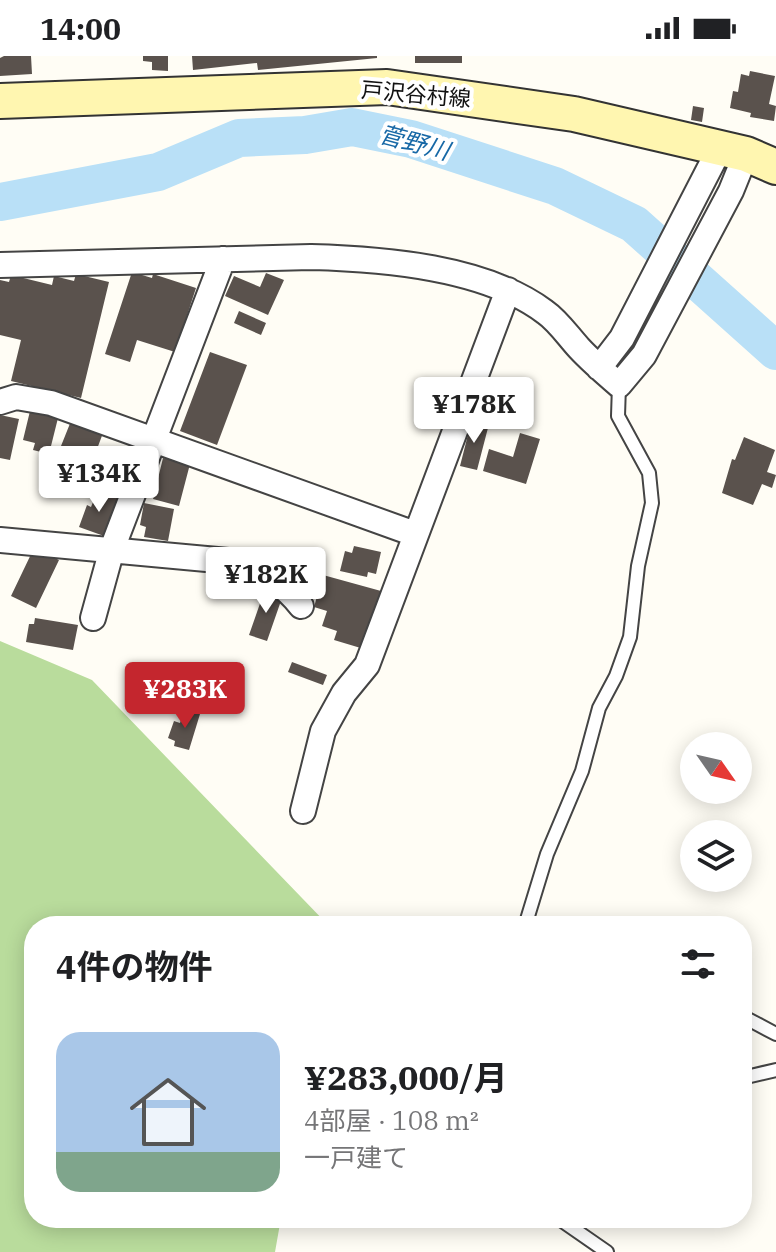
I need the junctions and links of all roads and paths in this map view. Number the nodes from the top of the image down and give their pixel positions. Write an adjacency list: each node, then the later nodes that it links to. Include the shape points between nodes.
1 (0, 101): 2 (main road, 戸沢谷村線, via 387,87 574,114)
2 (737, 161): 6 (street); 7 (street, via 731,191 644,355)
3 (223, 259): 4 (street); 5 (street, via 361,258 457,274); 9 (street)
4 (0, 265)
5 (508, 290): 6 (street, via 547,313); 10 (street)
6 (599, 368): 7 (street)
7 (619, 385): 16 (lane, via 618,416 649,473 652,503 630,637 599,708 582,771)
8 (0, 402): 9 (street, via 16,397 51,403)
9 (154, 440): 10 (street); 12 (street)
10 (415, 534): 15 (street, via 367,665 323,731)
11 (0, 540): 12 (street)
12 (112, 549): 13 (street, via 239,562 274,579); 14 (street)
13 (301, 606)
14 (93, 618)
15 (303, 811)
16 (528, 916)
17 (752, 1021): 18 (lane)
18 (776, 1034)
19 (776, 1070): 20 (lane)
20 (752, 1076)
21 (572, 1228): 22 (lane)
22 (607, 1252)

